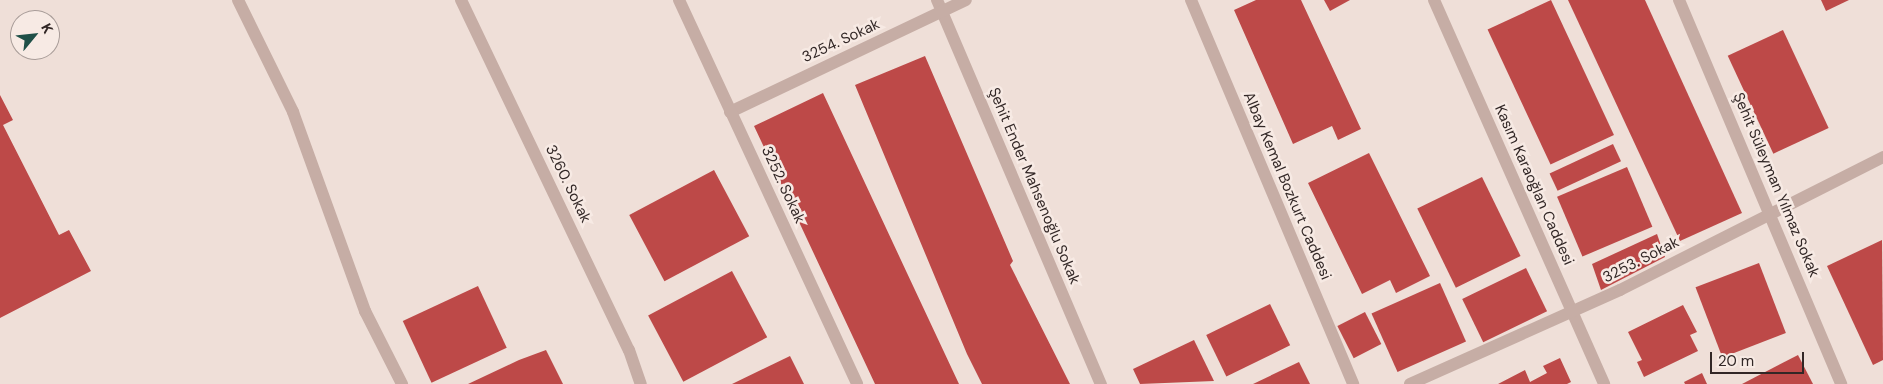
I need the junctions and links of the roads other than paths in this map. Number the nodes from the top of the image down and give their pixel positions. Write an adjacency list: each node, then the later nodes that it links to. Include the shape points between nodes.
1 (238, 0): 13 (street, via 293,112 365,311)
2 (461, 0): 14 (street, 3260. Sokak, via 621,332)
3 (679, 0): 9 (street, 3252. Sokak)
4 (966, 0): 8 (street, 3254. Sokak)
5 (1191, 0): 17 (street, Albay Kemal Bozkurt Caddesi)
6 (1434, 0): 12 (street, Kasım Karaoğlan Caddesi)
7 (1679, 0): 11 (street, Şehit Süleyman Yılmaz Sokak)
8 (940, 6): 9 (street, 3254. Sokak); 16 (street, Şehit Ender Mahsenoğlu Sokak)
9 (730, 112): 15 (street, 3252. Sokak)
10 (1883, 157): 11 (street, 3253. Sokak)
11 (1770, 212): 12 (street, 3253. Sokak); 20 (street, Şehit Süleyman Yılmaz Sokak)
12 (1572, 312): 18 (street, 3253. Sokak); 19 (street, Kasım Karaoğlan Caddesi)
13 (402, 384)
14 (641, 384)
15 (856, 384)
16 (1101, 384)
17 (1353, 384)
18 (1410, 384)
19 (1604, 384)
20 (1841, 384)

